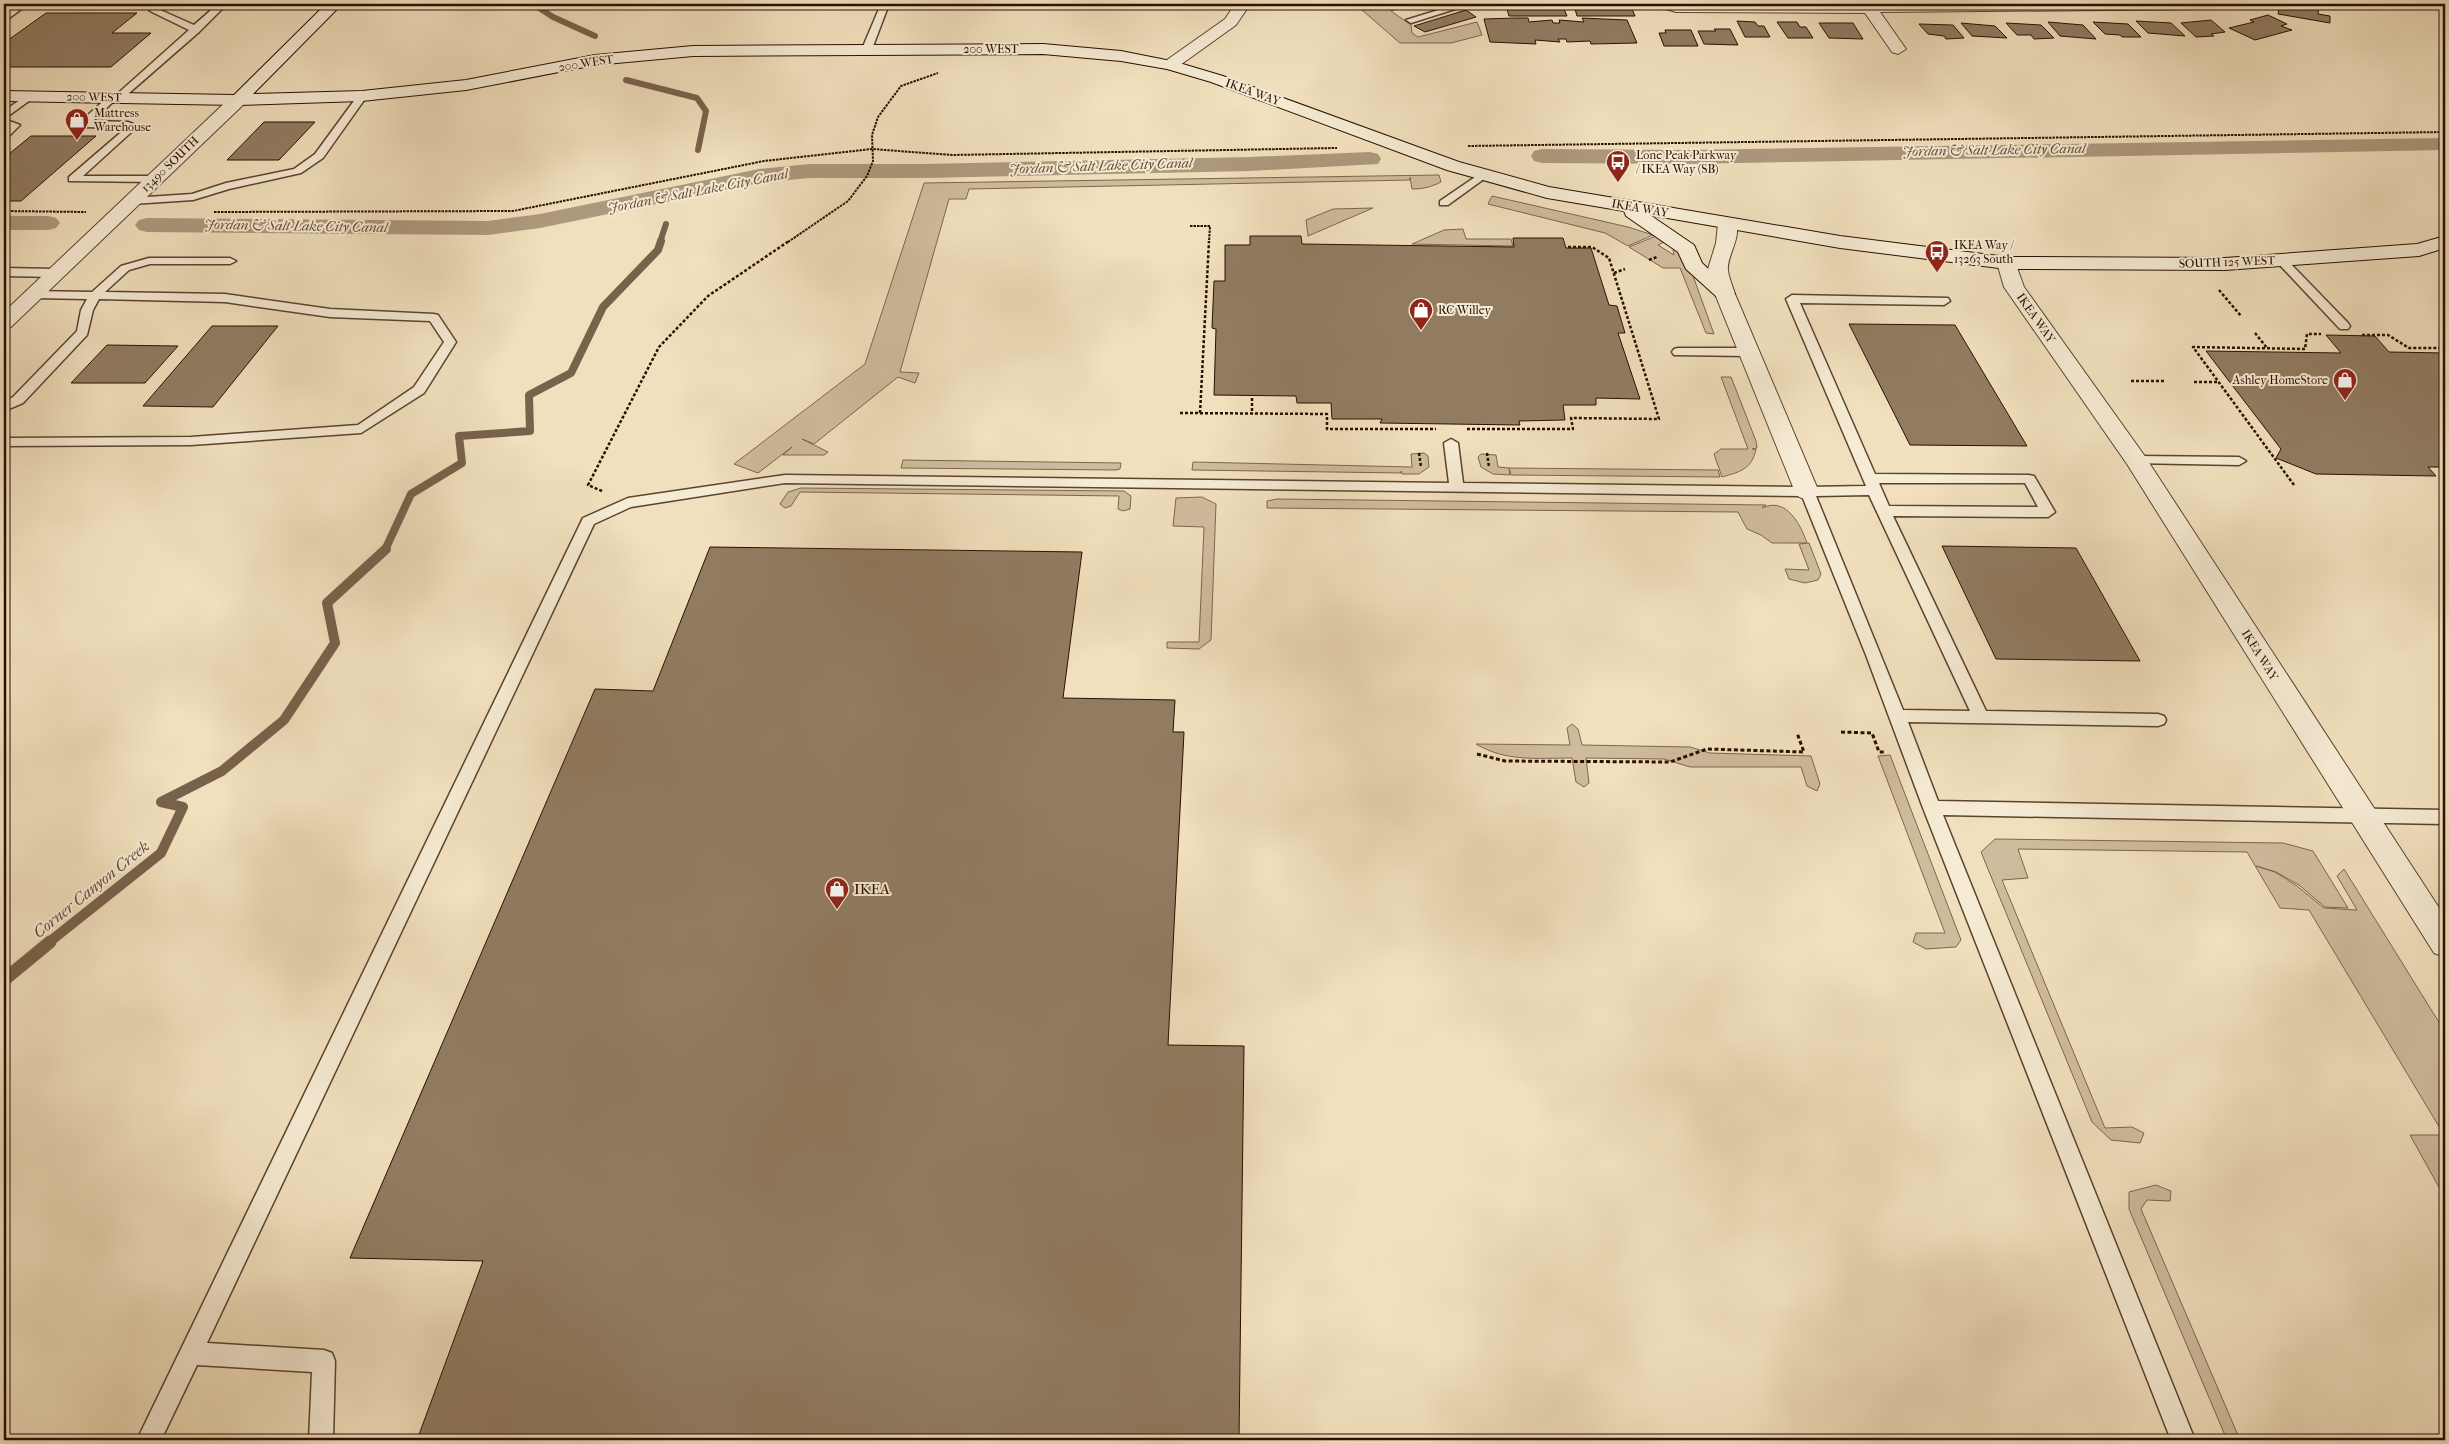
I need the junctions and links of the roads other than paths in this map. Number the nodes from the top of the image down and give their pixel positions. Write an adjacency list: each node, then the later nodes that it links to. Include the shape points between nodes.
1 (24, 4): 15 (lane)
2 (158, 4): 17 (lane, via 153,8 156,11)
3 (223, 4): 17 (lane)
4 (334, 4): 25 (main road, 13490 SOUTH)
5 (885, 4): 18 (lane)
6 (1242, 4): 20 (main road, via 1231,22)
7 (1468, 4): 16 (lane)
8 (1499, 4): 9 (lane)
9 (1539, 4): 13 (lane)
10 (2212, 4): 12 (main road)
11 (1670, 5): 14 (main road)
12 (2080, 5): 14 (main road)
13 (1628, 6)
14 (1869, 6): 19 (main road)
15 (4, 19)
16 (1411, 20)
17 (196, 30): 24 (lane)
18 (867, 49): 20 (main road, 200 WEST, via 1049,49); 23 (main road, 200 WEST, via 693,51 595,60 466,85)
19 (1898, 49)
20 (1170, 65): 29 (main road, IKEA WAY, via 1217,79 1453,166)
21 (4, 96): 22 (main road, 200 WEST)
22 (30, 96): 24 (main road, 200 WEST); 26 (lane)
23 (362, 96): 25 (main road, 200 WEST); 33 (lane, via 319,156 297,171 226,186 193,197)
24 (115, 98): 25 (main road, 200 WEST); 30 (lane, via 84,124 128,125 132,128 74,179)
25 (238, 100): 30 (main road, 13490 SOUTH)
26 (4, 116)
27 (4, 122): 28 (lane, via 15,126)
28 (4, 134)
29 (1484, 174): 31 (lane); 32 (main road, IKEA WAY, via 1547,192)
30 (154, 179): 33 (main road, 13490 SOUTH)
31 (1444, 203)
32 (1624, 205): 34 (main road, IKEA WAY); 42 (main road, via 1687,249 1693,265)
33 (126, 207): 40 (main road, 13490 SOUTH)
34 (1727, 224): 38 (main road, IKEA WAY); 42 (main road, via 1726,243 1718,269)
35 (2445, 242): 36 (main road, SOUTH 125 WEST, via 2419,250)
36 (2281, 260): 38 (main road, SOUTH 125 WEST, via 2225,264); 46 (lane)
37 (230, 262): 43 (lane, via 136,263 125,268)
38 (2007, 263): 52 (main road, IKEA WAY, via 2014,287)
39 (4, 272): 40 (lane)
40 (56, 273): 41 (main road, 13490 SOUTH)
41 (34, 294): 43 (lane); 45 (main road, 13490 SOUTH)
42 (1724, 294): 48 (main road)
43 (95, 295): 49 (lane, via 87,310 84,332 18,400); 50 (lane, via 225,298 330,314 434,318 450,342 419,390 361,429 190,441)
44 (1944, 301): 54 (lane, via 1792,299)
45 (4, 323)
46 (2344, 326)
47 (1678, 352): 48 (lane)
48 (1748, 352): 56 (main road)
49 (4, 407)
50 (4, 442)
51 (1451, 443): 55 (lane)
52 (2136, 460): 53 (lane); 62 (main road, IKEA WAY)
53 (2239, 461)
54 (1872, 484): 56 (lane); 57 (lane); 57 (lane, via 2029,479 2048,512)
55 (1457, 489): 56 (lane); 65 (lane, via 785,479 628,503 588,521)
56 (1807, 492): 58 (lane)
57 (1885, 511): 59 (lane)
58 (1897, 716): 59 (lane); 61 (lane)
59 (1982, 716): 60 (lane)
60 (2158, 720)
61 (1932, 808): 62 (lane); 68 (lane)
62 (2362, 816): 63 (lane); 64 (main road, IKEA WAY)
63 (2445, 817)
64 (2445, 943)
65 (190, 1353): 66 (lane); 67 (lane, via 324,1361)
66 (149, 1440)
67 (322, 1440)
68 (2184, 1440)

